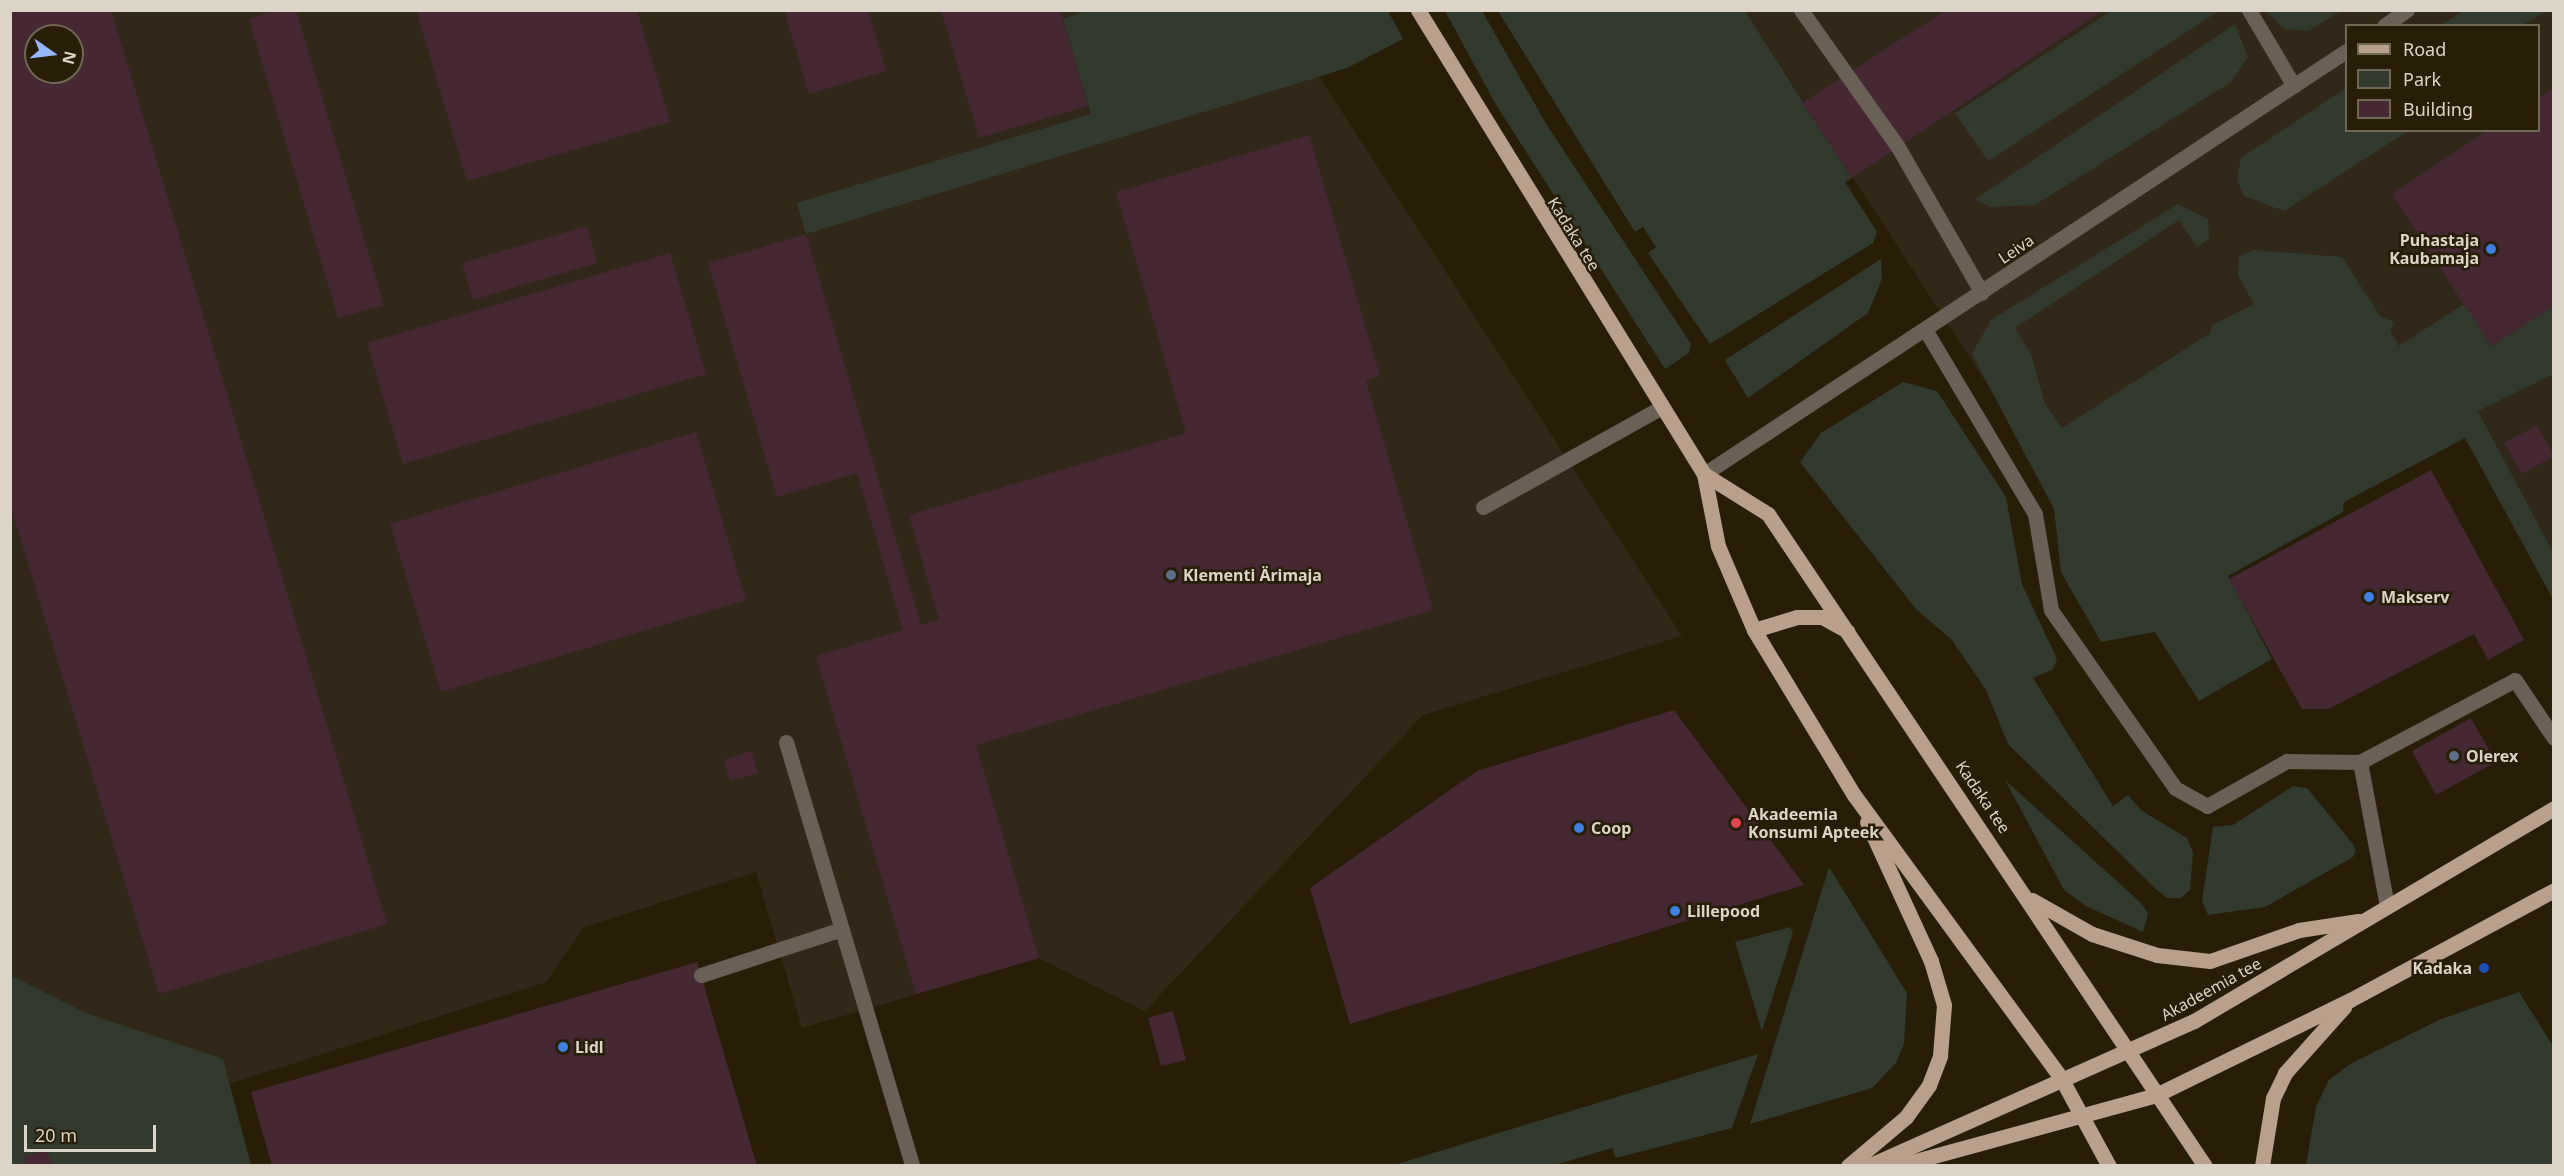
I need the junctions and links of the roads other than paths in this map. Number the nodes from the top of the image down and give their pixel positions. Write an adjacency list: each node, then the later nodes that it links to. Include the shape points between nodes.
1 (1418, 10): 10 (main road, Kadaka tee)
2 (1801, 10): 8 (lane, via 1898,147)
3 (2249, 10): 7 (lane)
4 (2407, 10): 5 (lane)
5 (2387, 24)
6 (2345, 52): 7 (lane, Leiva)
7 (2294, 86): 8 (lane, Leiva)
8 (1982, 293): 9 (lane, Leiva)
9 (1926, 331): 11 (lane, Leiva); 17 (lane, via 2035,514 2051,610 2175,788 2207,806 2288,761)
10 (1660, 408): 11 (main road, Kadaka tee); 12 (lane)
11 (1704, 474): 13 (main road, Kadaka tee, via 1718,546); 14 (main road, Kadaka tee, via 1768,514)
12 (1483, 507)
13 (1754, 630): 14 (main road, via 1797,617 1822,617); 18 (main road, Kadaka tee)
14 (1850, 633): 21 (main road, Kadaka tee)
15 (2553, 738): 17 (lane, via 2515,680)
16 (786, 742): 24 (lane)
17 (2360, 762): 22 (lane)
18 (1854, 795): 28 (main road, Kadaka tee); 32 (main road, via 1931,961 1944,1005 1940,1056 1929,1085 1906,1117)
19 (2553, 808): 22 (main road, Akadeemia tee)
20 (2553, 890): 26 (main road)
21 (2030, 898): 23 (main road, via 2092,934 2157,955 2210,961 2299,930); 27 (main road, Kadaka tee)
22 (2387, 906): 23 (main road, Akadeemia tee)
23 (2367, 919): 27 (main road, Akadeemia tee, via 2194,1021)
24 (842, 929): 25 (lane); 31 (lane)
25 (701, 975)
26 (2350, 1000): 29 (main road); 37 (main road, via 2285,1074 2273,1098)
27 (2128, 1053): 28 (main road, Akadeemia tee); 29 (main road, Kadaka tee)
28 (2061, 1078): 30 (main road, Kadaka tee); 33 (main road, Akadeemia tee)
29 (2156, 1095): 30 (main road); 36 (main road, Kadaka tee)
30 (2084, 1114): 34 (main road); 35 (main road, Kadaka tee)
31 (912, 1166)
32 (1848, 1166)
33 (1868, 1166)
34 (1898, 1166)
35 (2109, 1166)
36 (2205, 1166)
37 (2262, 1166)

